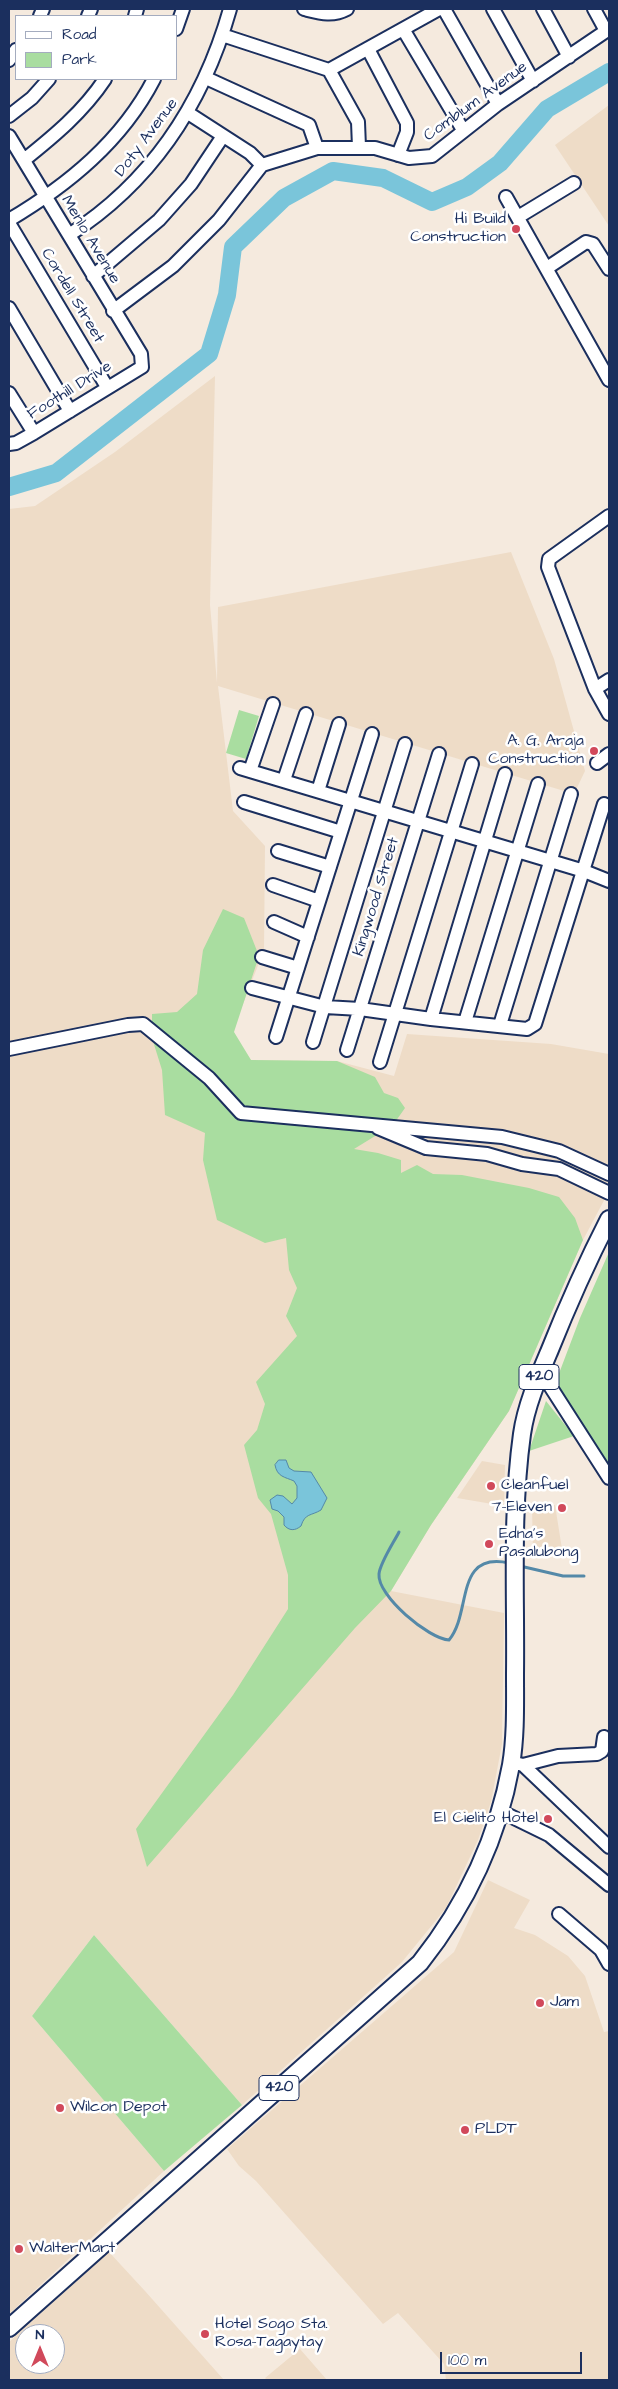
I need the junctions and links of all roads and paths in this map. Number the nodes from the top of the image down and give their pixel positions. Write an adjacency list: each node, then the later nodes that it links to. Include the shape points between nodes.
1 (183, 9): 10 (street)
2 (230, 9): 13 (street, Doty Avenue)
3 (304, 9): 4 (street, via 330,15)
4 (347, 9)
5 (439, 9): 11 (street)
6 (444, 9): 22 (street)
7 (493, 9): 21 (street)
8 (543, 9): 15 (street)
9 (594, 9): 12 (street)
10 (178, 23)
11 (403, 29): 14 (street); 25 (street)
12 (608, 30): 15 (street, Comblum Avenue)
13 (222, 35): 16 (street); 17 (street, Doty Avenue)
14 (368, 48): 16 (street); 30 (street, via 407,123)
15 (569, 57): 21 (street, Comblum Avenue)
16 (329, 70): 28 (street, via 358,122)
17 (206, 78): 23 (street, Doty Avenue); 29 (street, via 309,124)
18 (48, 80): 24 (street)
19 (104, 80): 31 (street, via 62,130)
20 (153, 80): 35 (street, via 129,119 93,160)
21 (533, 81): 22 (street, Comblum Avenue)
22 (498, 104): 25 (street, Comblum Avenue)
23 (188, 113): 27 (street); 38 (street, Doty Avenue, via 152,164 127,191)
24 (9, 116)
25 (463, 130): 30 (street, Comblum Avenue, via 432,156 409,158)
26 (9, 136): 31 (street, Menlo Avenue)
27 (223, 136): 32 (street); 41 (street, via 191,184 159,220)
28 (359, 147): 29 (street, Comblum Avenue); 30 (street, Comblum Avenue)
29 (317, 148): 32 (street, Comblum Avenue)
30 (398, 155)
31 (24, 160): 35 (street, Menlo Avenue)
32 (262, 165): 43 (street, via 219,220 180,259)
33 (574, 183): 36 (street)
34 (506, 197): 36 (street)
35 (46, 198): 37 (street); 38 (street, Menlo Avenue)
36 (518, 218): 39 (street)
37 (9, 221): 46 (street, Cordell Street)
38 (68, 235): 41 (street, Menlo Avenue)
39 (548, 268): 40 (street, via 586,242 593,244); 45 (street)
40 (609, 269)
41 (93, 276): 43 (street, Menlo Avenue)
42 (9, 308): 48 (street)
43 (113, 311): 44 (street, Menlo Avenue)
44 (142, 360): 46 (street, Foothill Drive, via 142,367)
45 (609, 380)
46 (106, 387): 48 (street, Foothill Drive)
47 (9, 393): 49 (street)
48 (70, 411): 49 (street, Foothill Drive)
49 (34, 433): 50 (street, Foothill Drive)
50 (9, 444)
51 (609, 516): 53 (street, via 549,559 548,563 548,571)
52 (609, 680): 53 (street)
53 (595, 689): 56 (street)
54 (273, 704): 65 (street, via 245,769)
55 (306, 714): 65 (street)
56 (609, 714)
57 (339, 724): 67 (street)
58 (372, 734): 69 (street)
59 (405, 744): 72 (street)
60 (439, 754): 73 (street, Kingwood Street)
61 (609, 754): 62 (street)
62 (597, 763)
63 (472, 764): 74 (street)
64 (505, 774): 76 (street)
65 (284, 780): 67 (street)
66 (538, 784): 78 (street)
67 (318, 791): 69 (street)
68 (571, 794): 79 (street)
69 (351, 800): 72 (street); 75 (street)
70 (244, 802): 75 (street)
71 (604, 804): 81 (street)
72 (384, 811): 73 (street); 91 (street)
73 (418, 821): 74 (street); 92 (street, Kingwood Street)
74 (451, 831): 76 (street); 93 (street)
75 (341, 832): 80 (street)
76 (484, 841): 78 (street); 94 (street)
77 (278, 851): 80 (street)
78 (517, 851): 79 (street); 95 (street)
79 (550, 861): 81 (street); 96 (street)
80 (330, 868): 84 (street)
81 (584, 871): 82 (street); 96 (street, via 535,1024 527,1029)
82 (609, 881)
83 (273, 885): 84 (street)
84 (319, 901): 86 (street)
85 (274, 922): 86 (street)
86 (308, 936): 88 (street)
87 (262, 957): 88 (street)
88 (298, 968): 90 (street)
89 (252, 988): 90 (street)
90 (290, 998): 91 (street); 97 (street)
91 (325, 1007): 92 (street); 98 (street)
92 (360, 1009): 93 (street); 100 (street, Kingwood Street)
93 (395, 1014): 94 (street); 101 (street)
94 (431, 1019): 95 (street)
95 (465, 1022): 96 (street)
96 (500, 1025)
97 (276, 1037)
98 (313, 1042)
99 (9, 1049): 102 (street, via 143,1024 209,1078 241,1113)
100 (347, 1050)
101 (380, 1062)
102 (366, 1123): 103 (street, via 502,1137 559,1151); 104 (street, via 426,1148 487,1154 522,1164 559,1169)
103 (609, 1174)
104 (609, 1193)
105 (609, 1219): 106 (main road, 420)
106 (541, 1372): 107 (street); 109 (main road, 420, via 523,1432 516,1577 514,1712)
107 (609, 1478)
108 (604, 1737): 109 (street, via 602,1751 597,1754 558,1756)
109 (517, 1764): 110 (main road, 420); 111 (street)
110 (500, 1811): 112 (street, via 549,1835); 115 (main road, 420, via 473,1881 447,1929 420,1963)
111 (609, 1847)
112 (609, 1885)
113 (559, 1914): 114 (street, via 601,1950)
114 (609, 1964)
115 (9, 2328)

